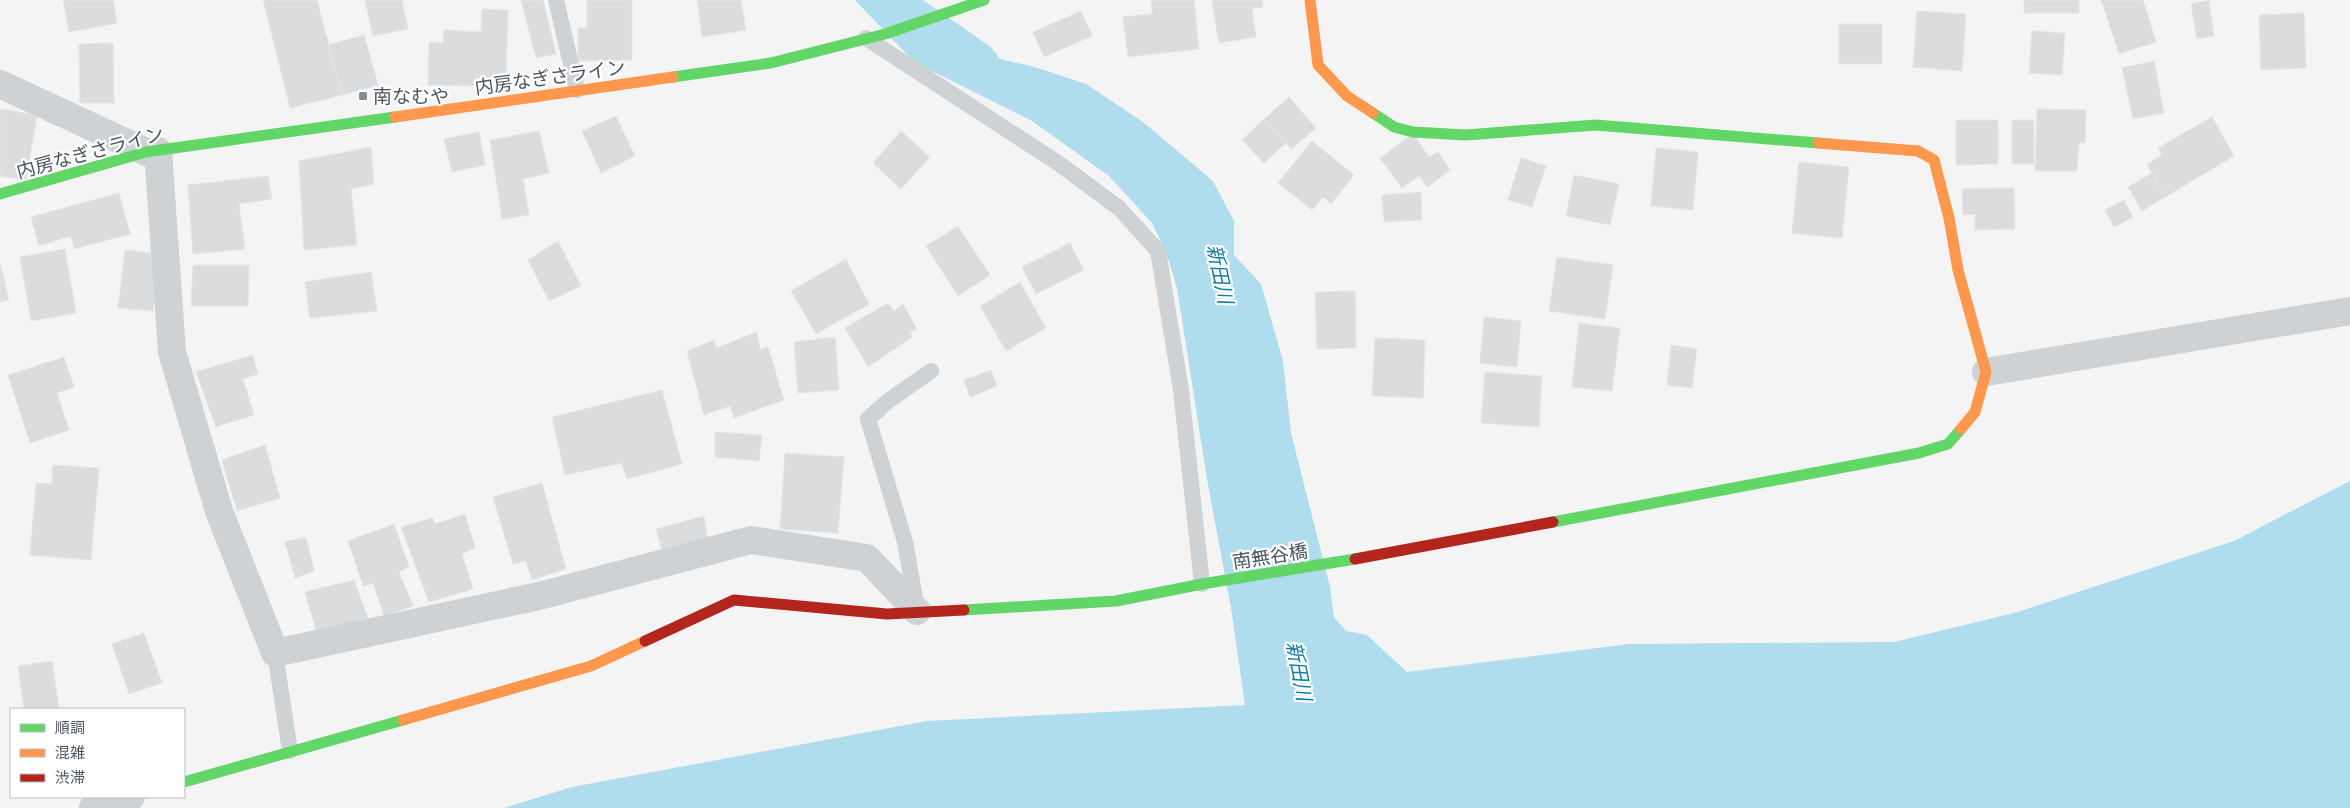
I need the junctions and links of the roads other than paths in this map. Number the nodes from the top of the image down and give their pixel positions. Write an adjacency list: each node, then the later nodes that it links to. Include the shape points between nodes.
1 (556, 0): 6 (lane)
2 (984, 0): 4 (main road, 内房なぎさライン)
3 (1310, 0): 11 (main road, via 1318,65 1347,96 1394,127 1404,130 1466,135 1596,125 1918,151 1934,160 1958,270)
4 (866, 38): 6 (main road, 内房なぎさライン, via 771,63); 12 (lane, via 1119,208 1158,251)
5 (0, 84): 7 (street)
6 (578, 90): 7 (main road, 内房なぎさライン)
7 (152, 152): 8 (main road, 内房なぎさライン); 14 (street, via 172,352 219,511)
8 (0, 194)
9 (2350, 311): 11 (street)
10 (931, 371): 13 (lane, via 868,418 905,542)
11 (1986, 372): 12 (main road, 南無谷橋, via 1975,412 1948,444 1919,453 1330,564)
12 (1209, 583): 13 (main road, 南無谷橋, via 1116,601)
13 (917, 611): 14 (street, via 867,558 751,540 539,596); 15 (main road, 南無谷橋, via 888,614 734,600 592,666)
14 (275, 653): 15 (lane)
15 (290, 751): 16 (main road, 南無谷橋)
16 (185, 782)
17 (128, 798): 18 (street)
18 (92, 808)

